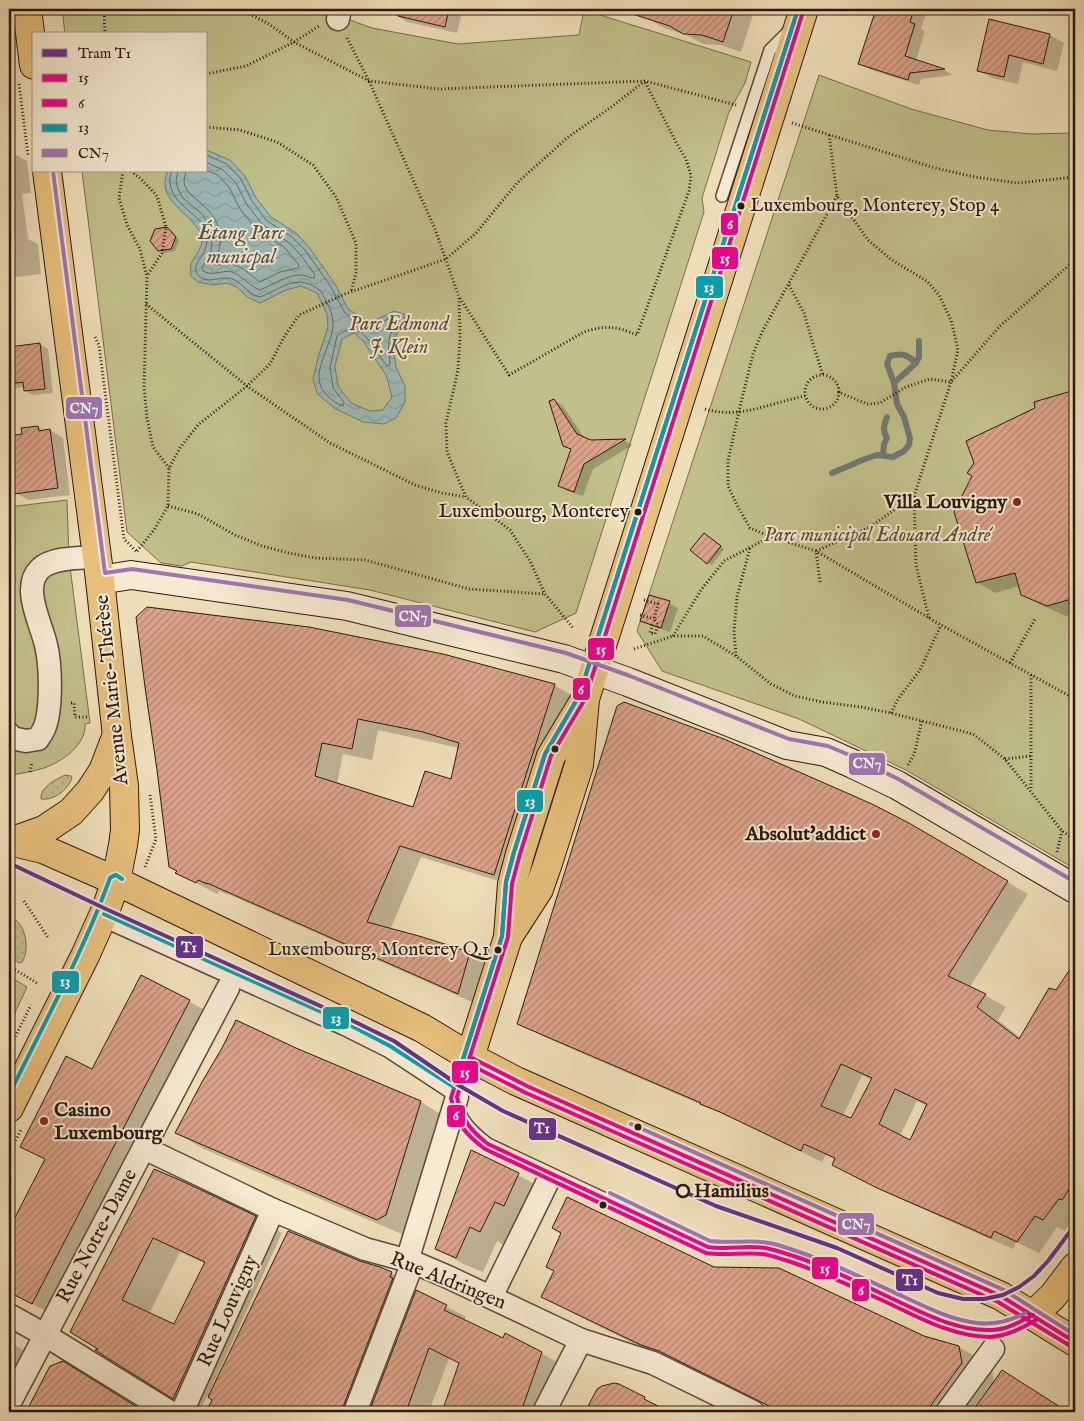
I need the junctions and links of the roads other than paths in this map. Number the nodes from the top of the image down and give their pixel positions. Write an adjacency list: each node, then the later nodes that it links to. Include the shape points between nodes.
1 (27, 9): 3 (main road)
2 (803, 13): 5 (lane, via 770,50); 7 (main road)
3 (32, 49)
4 (47, 172): 6 (main road, Avenue Marie-Thérèse)
5 (722, 196)
6 (98, 568): 7 (main road, via 347,606 564,659); 9 (street, via 54,561 41,568 32,580 32,596 47,646 50,680 47,718 38,739 26,741 12,738); 10 (main road, Avenue Marie-Thérèse)
7 (594, 670): 8 (main road); 15 (main road, via 787,745 826,752 853,764 897,785)
8 (585, 699): 12 (main road, via 551,756); 13 (main road, via 579,766)
9 (9, 734)
10 (117, 736): 11 (main road, via 103,771 71,812 44,830); 14 (main road, Avenue Marie-Thérèse, via 124,786 125,830)
11 (11, 841): 14 (main road, via 43,849)
12 (520, 857): 13 (main road, via 520,864 530,873 536,873); 17 (main road, via 512,884)
13 (547, 865): 17 (main road, via 539,889)
14 (116, 881): 16 (main road, Avenue Marie-Thérèse); 19 (main road, via 422,1028)
15 (1075, 890)
16 (101, 920): 20 (lane, via 343,1028 387,1051); 21 (main road, Avenue Marie-Thérèse)
17 (508, 937): 19 (main road)
18 (228, 988): 22 (street, Rue Notre-Dame)
19 (470, 1057): 20 (lane); 29 (main road, via 516,1081 1001,1296)
20 (457, 1097): 25 (street); 29 (lane, via 459,1112 488,1144 708,1247 764,1248 787,1254 930,1316 967,1327 1001,1329)
21 (9, 1108)
22 (144, 1148): 24 (street, Rue Aldringen); 30 (street, Rue Notre-Dame)
23 (547, 1183): 27 (street)
24 (273, 1210): 25 (street, Rue Aldringen, via 365,1249); 36 (street, Rue Louvigny)
25 (410, 1262): 27 (street, Rue Aldringen); 37 (street)
26 (1075, 1266): 29 (main road, via 1053,1296)
27 (491, 1297): 31 (street, Rue Aldringen)
28 (9, 1315): 30 (street)
29 (1033, 1315): 32 (main road)
30 (45, 1335): 34 (street, Rue Notre-Dame); 35 (street)
31 (581, 1340): 38 (street, via 546,1408); 39 (street, Rue Aldringen, via 653,1363)
32 (1075, 1342)
33 (993, 1349): 40 (street)
34 (9, 1404)
35 (170, 1412)
36 (182, 1412)
37 (355, 1412)
38 (548, 1412)
39 (753, 1412)
40 (947, 1412)

